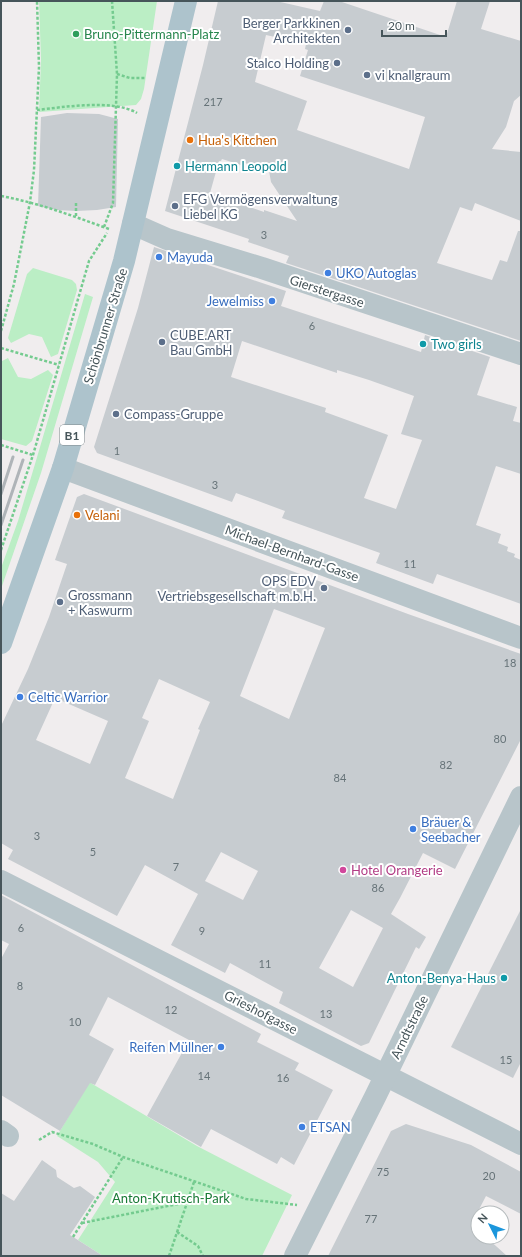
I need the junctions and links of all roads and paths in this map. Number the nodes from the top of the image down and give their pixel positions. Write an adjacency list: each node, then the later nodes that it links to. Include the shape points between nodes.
1 (37, 1): 7 (path)
2 (112, 1): 4 (path)
3 (186, 1): 13 (main road, Schönbrunner Straße / B1)
4 (117, 74): 5 (path, via 130,78); 6 (path)
5 (149, 78)
6 (116, 106): 7 (path, via 76,106); 8 (path); 14 (path, via 113,203)
7 (37, 110): 10 (path)
8 (142, 115)
9 (1, 196): 10 (path)
10 (30, 202): 12 (path); 15 (path, via 14,284)
11 (76, 203): 12 (path)
12 (76, 216): 14 (path)
13 (133, 224): 17 (street, Gierstergasse, via 167,239); 21 (main road, Schönbrunner Straße / B1)
14 (104, 227): 18 (path, via 109,229 89,261)
15 (1, 331)
16 (1, 348): 18 (path)
17 (521, 354)
18 (59, 365): 20 (path)
19 (1, 445): 20 (path)
20 (33, 455): 22 (path)
21 (63, 468): 23 (street, Michael-Bernhard-Gasse); 24 (main road, Schönbrunner Straße / B1)
22 (1, 550)
23 (521, 638)
24 (1, 643)
25 (521, 797): 27 (street, Arndtstraße)
26 (1, 881): 27 (street, Grieshofgasse)
27 (386, 1075): 29 (street, Grieshofgasse); 33 (street, Arndtstraße)
28 (39, 1140): 30 (path, via 52,1132 93,1144)
29 (521, 1144)
30 (124, 1157): 31 (path); 34 (path)
31 (194, 1182): 32 (path); 33 (path, via 246,1199)
32 (188, 1202): 34 (path); 35 (path)
33 (319, 1208): 39 (street, Arndtstraße)
34 (82, 1223): 36 (path)
35 (177, 1232): 37 (path); 38 (path, via 198,1246)
36 (73, 1237)
37 (169, 1256)
38 (203, 1256)
39 (295, 1256)

